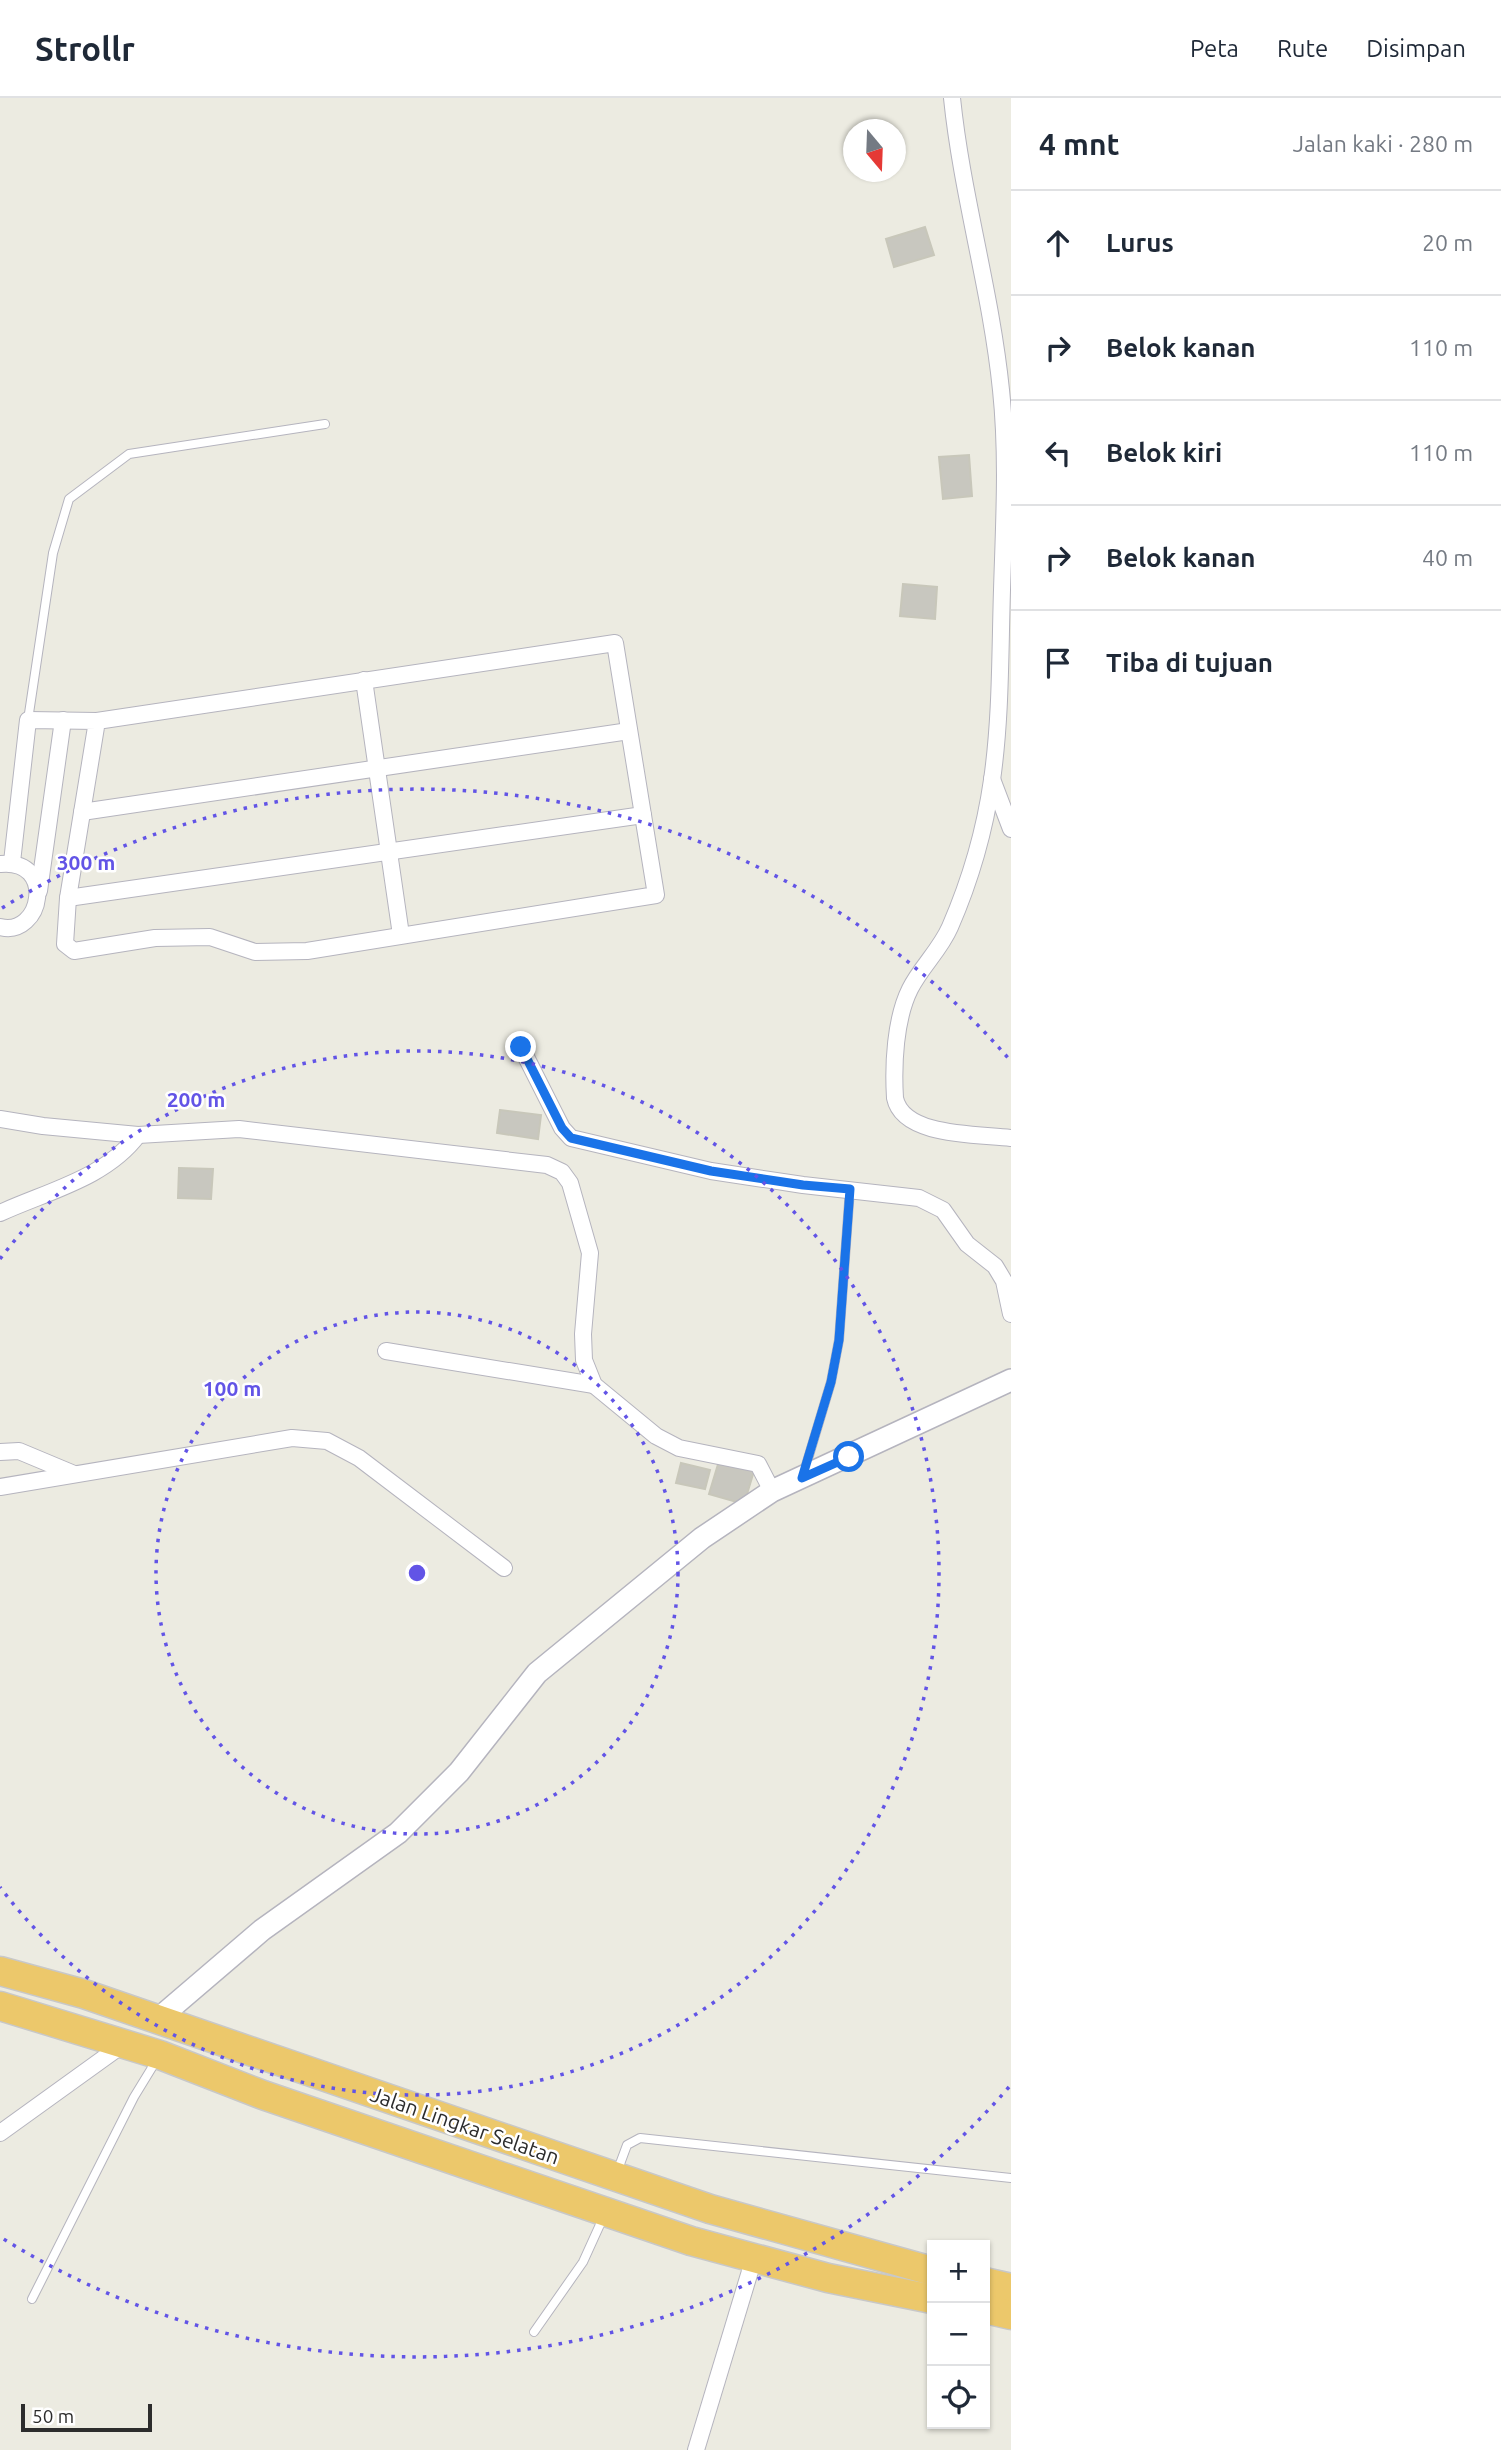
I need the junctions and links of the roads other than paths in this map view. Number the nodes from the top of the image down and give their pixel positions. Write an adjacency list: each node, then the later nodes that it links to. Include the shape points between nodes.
1 (952, 98): 9 (street, via 1001,390 1006,477)
2 (325, 424): 4 (lane, via 129,454 69,499 53,553)
3 (364, 680): 6 (street); 7 (street, via 615,643); 8 (street)
4 (28, 720): 5 (street); 14 (street)
5 (63, 720): 6 (street); 15 (street)
6 (97, 720): 10 (street)
7 (629, 731): 8 (street); 11 (street)
8 (377, 768): 10 (street); 13 (street)
9 (992, 779): 12 (street); 22 (street, via 957,911 903,1007 895,1098 897,1108 914,1124)
10 (82, 811): 16 (street)
11 (643, 815): 13 (street); 18 (street, via 656,895)
12 (1011, 829)
13 (389, 852): 16 (street); 18 (street)
14 (6, 863): 15 (street, via 25,868)
15 (39, 891): 17 (street, via 35,909 23,923)
16 (68, 898): 18 (street, via 65,944 74,951 155,938 210,937 255,952 307,951)
17 (0, 927)
18 (401, 935)
19 (521, 1047): 23 (street, via 571,1138 711,1171)
20 (0, 1119): 21 (street)
21 (138, 1135): 24 (street, via 103,1168); 28 (street, via 239,1129 547,1165 562,1172 570,1183 590,1253 583,1347)
22 (1011, 1138)
23 (850, 1189): 25 (street, via 919,1198 943,1210 967,1244 995,1266 1004,1281); 31 (lane, via 839,1340)
24 (0, 1213)
25 (1011, 1314)
26 (386, 1351): 28 (street)
27 (1008, 1383): 31 (street)
28 (594, 1385): 33 (street, via 656,1436 679,1448 758,1464)
29 (0, 1452): 30 (street, via 19,1451)
30 (74, 1475): 32 (street); 34 (street, via 313,1437 359,1458)
31 (802, 1478): 33 (street)
32 (0, 1487)
33 (772, 1491): 37 (street, via 702,1538 537,1673 458,1772 398,1833 262,1930)
34 (504, 1568)
35 (0, 1971): 37 (highway, Jalan Lingkar Selatan)
36 (0, 2006): 38 (highway, Jalan Lingkar Selatan)
37 (158, 2019): 40 (highway, Jalan Lingkar Selatan)
38 (125, 2043): 39 (highway, Jalan Lingkar Selatan); 42 (street)
39 (160, 2055): 41 (highway, Jalan Lingkar Selatan); 51 (lane, via 134,2097)
40 (357, 2088): 41 (highway); 43 (highway, Jalan Lingkar Selatan)
41 (341, 2122): 45 (highway, Jalan Lingkar Selatan)
42 (0, 2133)
43 (616, 2177): 44 (lane, via 627,2145 640,2138); 47 (highway, Jalan Lingkar Selatan, via 710,2209)
44 (1011, 2178)
45 (604, 2211): 46 (highway, Jalan Lingkar Selatan); 54 (lane, via 583,2262)
46 (754, 2258): 50 (highway, Jalan Lingkar Selatan); 55 (street)
47 (927, 2270)
48 (990, 2283): 49 (highway)
49 (1011, 2288)
50 (927, 2298)
51 (32, 2299)
52 (990, 2310): 53 (highway)
53 (1011, 2315)
54 (534, 2332)
55 (696, 2450)

